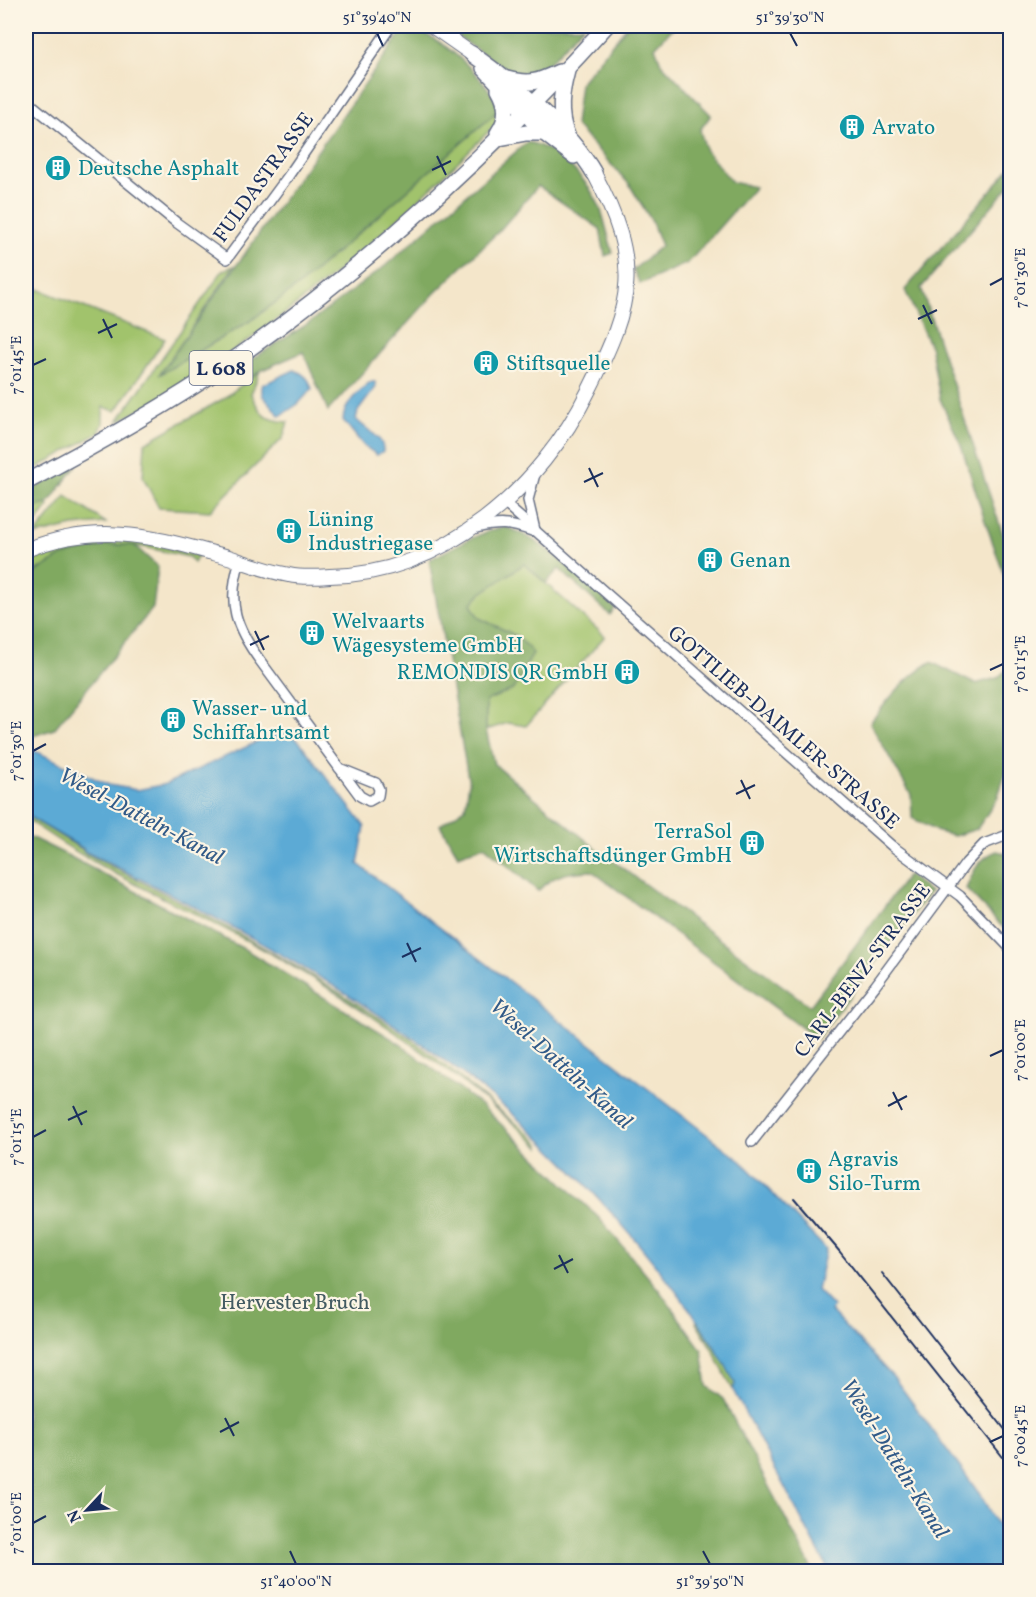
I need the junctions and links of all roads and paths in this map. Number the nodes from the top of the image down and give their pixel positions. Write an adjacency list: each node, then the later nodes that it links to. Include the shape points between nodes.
1 (391, 26): 7 (street, FULDASTRASSE, via 227,259)
2 (432, 26): 4 (street)
3 (606, 26): 5 (main road, L 608)
4 (472, 54): 6 (main road)
5 (567, 68): 6 (main road, via 533,83); 8 (main road, L 608); 10 (main road, via 561,118)
6 (502, 81): 8 (main road); 11 (main road, via 506,114)
7 (26, 100)
8 (529, 108): 9 (main road); 10 (main road); 11 (main road, L 608)
9 (544, 133): 11 (main road, via 526,133); 12 (main road)
10 (569, 140): 12 (main road)
11 (493, 143): 14 (main road, L 608, via 315,299 228,363 122,430)
12 (594, 173): 13 (street, via 625,249 628,276 623,310 582,406)
13 (536, 471): 15 (street); 17 (street, via 528,500)
14 (26, 482)
15 (504, 503): 16 (street); 17 (street, GOTTLIEB-DAIMLER-STRASSE)
16 (470, 529): 17 (street, GOTTLIEB-DAIMLER-STRASSE, via 499,523); 19 (street, via 424,555 355,575 296,576)
17 (535, 532): 22 (street, GOTTLIEB-DAIMLER-STRASSE, via 892,846)
18 (26, 550): 19 (street, via 71,537 116,533 164,540)
19 (240, 561): 20 (street, via 233,595 242,633)
20 (339, 768)
21 (1011, 834): 22 (street, CARL-BENZ-STRASSE, via 984,844)
22 (948, 887): 23 (street, GOTTLIEB-DAIMLER-STRASSE); 24 (street, CARL-BENZ-STRASSE)
23 (1011, 948)
24 (752, 1142)

